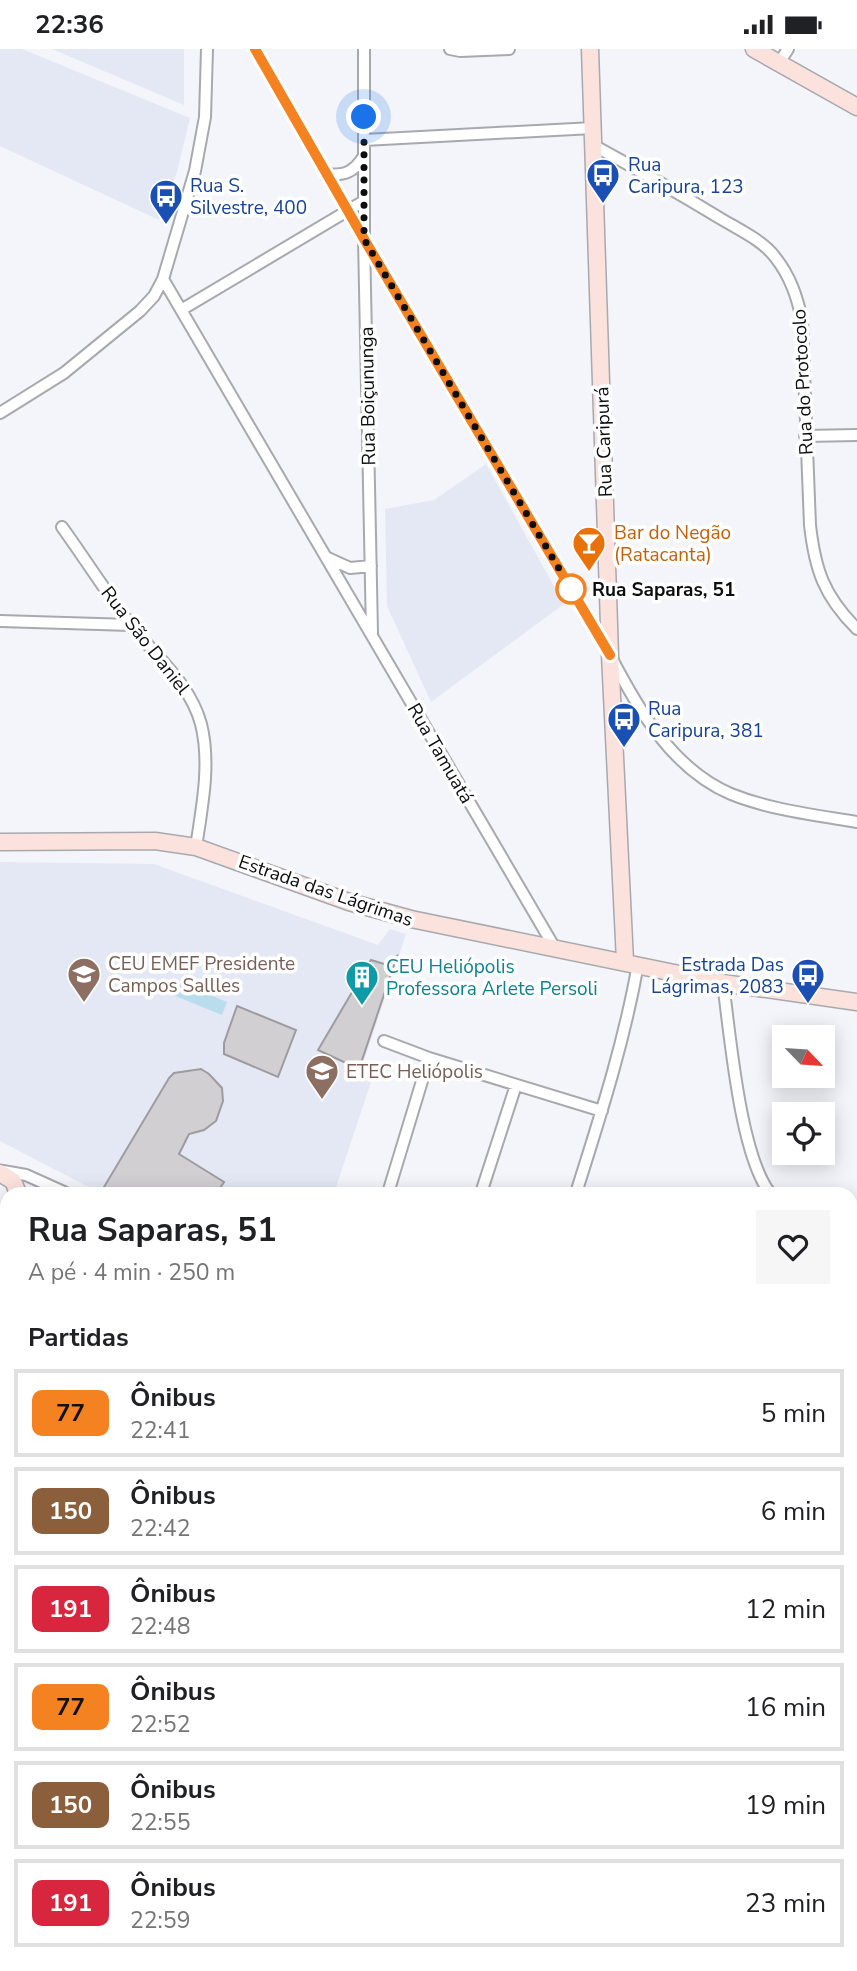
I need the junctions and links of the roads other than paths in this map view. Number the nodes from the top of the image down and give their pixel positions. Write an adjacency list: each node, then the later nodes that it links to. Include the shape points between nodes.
1 (206, 49): 18 (street, via 205,117 195,171)
2 (255, 49): 14 (street)
3 (364, 49): 11 (street, Rua Boiçununga)
4 (450, 49): 5 (street)
5 (509, 49)
6 (590, 49): 10 (street, Rua Caripurá)
7 (754, 49): 8 (street)
8 (784, 56): 9 (street)
9 (857, 107)
10 (593, 128): 11 (street); 12 (street, Rua Caripurá)
11 (364, 139): 13 (street, Rua Boiçununga)
12 (593, 145): 22 (street, Rua do Protocolo, via 653,177 773,254 797,295 802,320); 31 (street, Rua Caripurá)
13 (364, 156): 14 (street, via 353,171); 15 (street, Rua Boiçununga)
14 (326, 174): 16 (street)
15 (364, 201): 16 (street); 17 (street, Rua Boiçununga)
16 (347, 211): 17 (street); 19 (street)
17 (364, 239): 25 (street, Rua Boiçununga); 31 (street)
18 (163, 279): 19 (street, Rua Tamuatá); 20 (street, via 154,296 130,320 64,373)
19 (181, 310): 24 (street, Rua Tamuatá)
20 (0, 413)
21 (857, 435): 22 (street)
22 (805, 436): 26 (street, Rua do Protocolo, via 814,555 823,586)
23 (62, 527): 28 (street, Rua São Daniel)
24 (326, 557): 25 (street, via 350,568); 30 (street, Rua Tamuatá)
25 (371, 566): 30 (street, Rua Boiçununga)
26 (851, 619): 29 (street, Rua do Protocolo)
27 (0, 621): 28 (street)
28 (131, 625): 34 (street, Rua São Daniel, via 191,698 201,725 204,785)
29 (857, 629)
30 (372, 636): 35 (street, Rua Tamuatá)
31 (610, 655): 32 (street, via 654,730 705,780 761,803); 36 (street, Rua Caripurá)
32 (857, 822)
33 (0, 842): 34 (street, Estrada das Lágrimas, via 155,841)
34 (196, 847): 35 (street, Estrada das Lágrimas, via 349,902)
35 (556, 950): 36 (street, Estrada das Lágrimas)
36 (631, 963): 37 (street, Estrada das Lágrimas); 42 (street, via 630,1011)
37 (723, 983): 38 (street, Estrada das Lágrimas); 49 (street, via 750,1148)
38 (857, 1003)
39 (384, 1041): 40 (street)
40 (429, 1058): 41 (street); 46 (street)
41 (516, 1085): 42 (street); 47 (street)
42 (602, 1111): 48 (street)
43 (0, 1171): 44 (street); 45 (street, via 26,1175)
44 (16, 1187)
45 (53, 1187)
46 (390, 1187)
47 (483, 1187)
48 (578, 1187)
49 (767, 1187)

